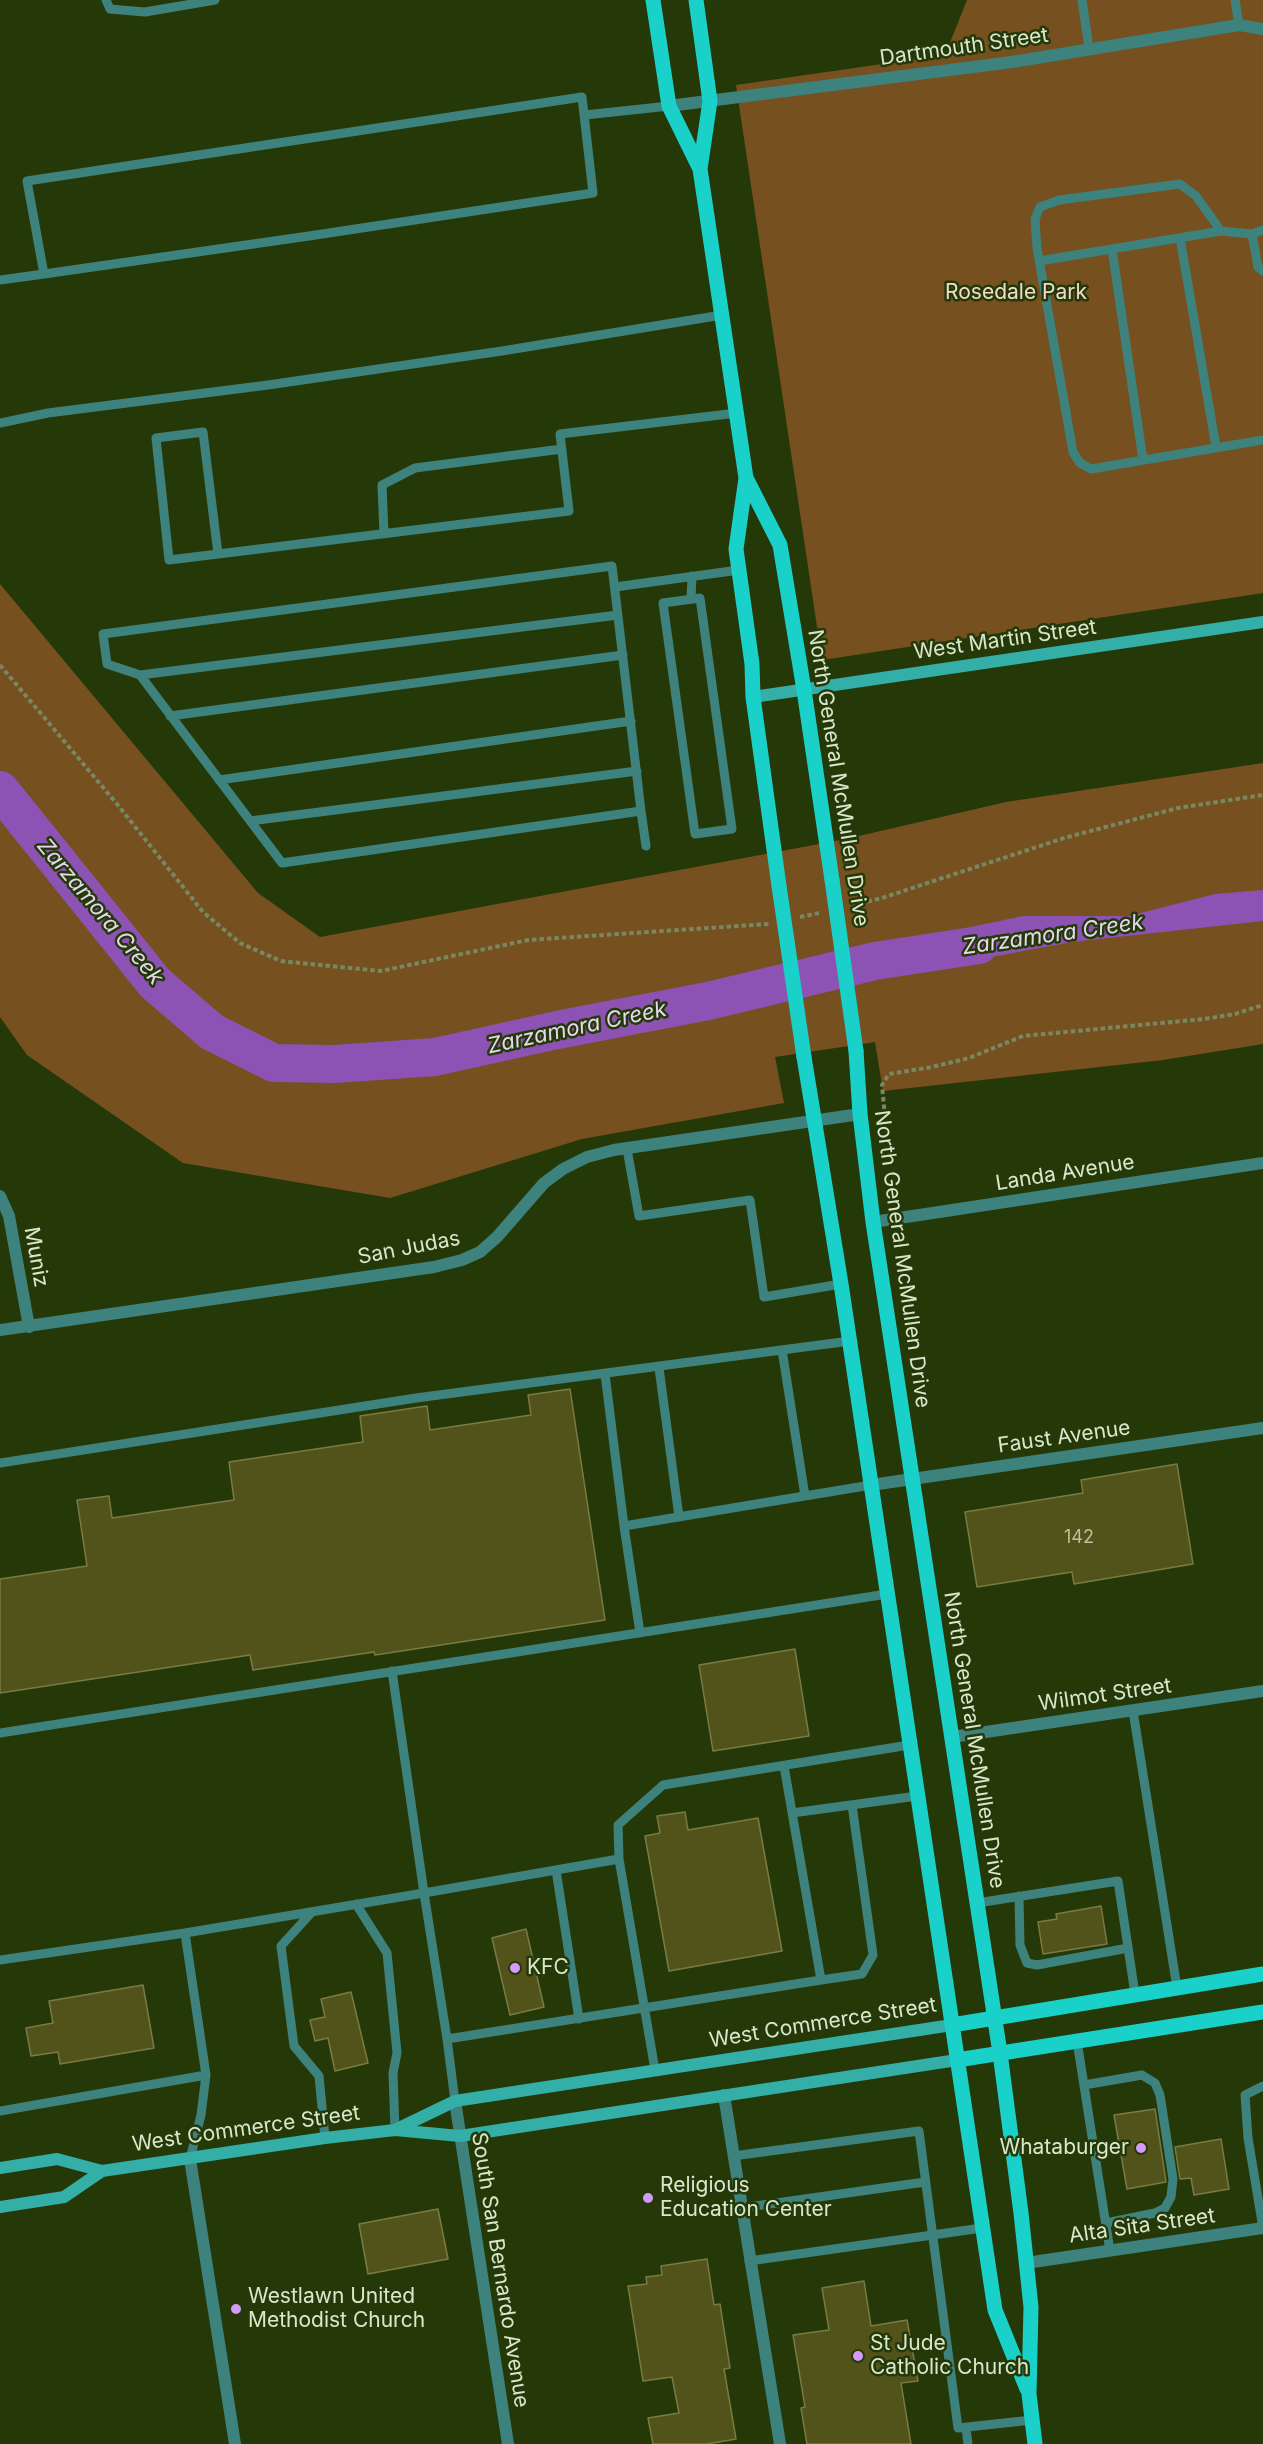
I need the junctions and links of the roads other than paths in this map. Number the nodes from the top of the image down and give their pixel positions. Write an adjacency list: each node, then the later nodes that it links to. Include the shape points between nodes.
1 (105, 0): 2 (lane, via 110,9 145,12)
2 (215, 0)
3 (653, 0): 11 (main road, North General McMullen Drive)
4 (696, 0): 10 (main road, North General McMullen Drive)
5 (1082, 0): 9 (lane)
6 (1235, 0): 7 (lane)
7 (1239, 25): 8 (street, Dartmouth Street); 9 (street, Dartmouth Street)
8 (1263, 29)
9 (1089, 48): 10 (street, Dartmouth Street, via 1012,62)
10 (710, 100): 11 (street, Dartmouth Street); 13 (main road, North General McMullen Drive)
11 (669, 106): 12 (lane); 13 (main road, North General McMullen Drive)
12 (585, 115): 21 (lane, via 593,193); 21 (lane, via 582,97 27,181)
13 (700, 169): 24 (main road, North General McMullen Drive)
14 (1263, 230): 16 (lane)
15 (1221, 231): 16 (lane); 17 (lane); 19 (lane, via 1196,196 1180,183 1059,200 1040,207 1035,219)
16 (1252, 234): 20 (lane)
17 (1180, 238): 18 (lane); 28 (lane)
18 (1112, 249): 19 (lane); 30 (lane)
19 (1039, 261): 30 (lane, via 1073,452 1080,463 1091,469)
20 (1262, 271): 23 (lane)
21 (44, 274): 22 (lane)
22 (0, 280)
23 (1263, 281)
24 (722, 315): 25 (main road, North General McMullen Drive); 26 (lane, via 502,351 48,413)
25 (737, 413): 29 (lane, via 560,434); 31 (main road, North General McMullen Drive)
26 (0, 423)
27 (1263, 440): 28 (lane)
28 (1216, 447): 30 (lane)
29 (562, 449): 32 (lane, via 415,468 382,485); 32 (lane, via 569,511)
30 (1143, 460)
31 (746, 478): 34 (main road, North General McMullen Drive, via 736,549); 42 (main road, North General McMullen Drive, via 780,545)
32 (384, 534): 33 (lane)
33 (218, 554): 33 (lane, via 168,560 156,438 203,432)
34 (739, 570): 35 (lane); 43 (main road, North General McMullen Drive)
35 (692, 576): 36 (lane); 37 (lane)
36 (615, 587): 38 (lane); 41 (lane, via 612,566 103,634 107,664)
37 (691, 599): 37 (lane, via 663,603 695,834 732,829 700,598)
38 (618, 613): 40 (lane); 41 (lane)
39 (1263, 622): 42 (main road, West Martin Street)
40 (623, 655): 44 (lane); 45 (lane)
41 (140, 675): 44 (lane)
42 (804, 690): 43 (main road, West Martin Street); 51 (main road, North General McMullen Drive, bridge, via 856,1050)
43 (753, 697): 52 (main road, North General McMullen Drive, bridge)
44 (170, 716): 47 (lane)
45 (631, 721): 46 (lane); 47 (lane)
46 (636, 771): 48 (lane); 49 (lane)
47 (219, 780): 49 (lane)
48 (641, 811): 49 (lane, via 282,863); 50 (lane)
49 (250, 821)
50 (646, 846)
51 (860, 1114): 52 (street, San Judas); 56 (main road, North General McMullen Drive)
52 (814, 1121): 53 (street, San Judas); 57 (main road, North General McMullen Drive)
53 (627, 1149): 57 (lane, via 639,1216 750,1200 764,1297); 58 (street, San Judas, via 587,1157 563,1169 544,1183 497,1238 462,1260)
54 (1263, 1163): 56 (street, Landa Avenue)
55 (0, 1196): 58 (street, Muniz, via 9,1216)
56 (873, 1222): 66 (main road, North General McMullen Drive)
57 (841, 1284): 60 (main road, North General McMullen Drive)
58 (29, 1327): 59 (street, San Judas)
59 (0, 1330)
60 (850, 1341): 61 (lane); 67 (main road, North General McMullen Drive)
61 (782, 1350): 62 (lane); 68 (lane)
62 (659, 1368): 63 (lane); 69 (lane)
63 (605, 1374): 65 (lane, via 416,1398); 70 (lane)
64 (1263, 1428): 66 (street, Faust Avenue)
65 (0, 1463)
66 (912, 1479): 67 (street, Faust Avenue); 77 (main road, North General McMullen Drive)
67 (871, 1485): 68 (lane); 71 (main road, North General McMullen Drive)
68 (805, 1496): 69 (lane)
69 (679, 1517): 70 (lane)
70 (624, 1526): 72 (lane)
71 (887, 1594): 72 (lane); 78 (main road, North General McMullen Drive)
72 (640, 1633): 73 (lane)
73 (392, 1671): 76 (lane); 85 (lane)
74 (1263, 1691): 75 (street, Wilmot Street)
75 (1133, 1711): 77 (street, Wilmot Street); 95 (lane)
76 (0, 1732)
77 (952, 1737): 87 (main road, North General McMullen Drive)
78 (909, 1745): 79 (lane); 80 (main road, North General McMullen Drive)
79 (784, 1766): 82 (lane); 83 (lane, via 663,1785 618,1825)
80 (917, 1796): 81 (lane); 101 (main road, North General McMullen Drive)
81 (852, 1805): 82 (lane); 94 (lane, via 873,1955 862,1974)
82 (792, 1813): 94 (lane)
83 (619, 1859): 84 (lane); 97 (lane)
84 (556, 1870): 85 (lane); 100 (lane)
85 (424, 1893): 88 (lane); 102 (lane)
86 (1019, 1896): 87 (lane); 91 (lane, via 1118,1881); 91 (lane, via 1020,1945 1027,1963 1037,1965)
87 (977, 1903): 99 (main road, North General McMullen Drive)
88 (356, 1904): 89 (lane); 113 (lane, via 387,1953 397,2053 393,2073)
89 (312, 1912): 90 (lane); 115 (lane, via 281,1946 294,2046 319,2076)
90 (185, 1933): 92 (lane); 107 (lane)
91 (1128, 1948): 96 (lane)
92 (0, 1960)
93 (1263, 1974): 95 (main road, West Commerce Street)
94 (821, 1980): 97 (lane)
95 (1177, 1988): 96 (main road, West Commerce Street)
96 (1135, 1994): 99 (main road, West Commerce Street)
97 (644, 2008): 100 (lane); 106 (lane)
98 (1263, 2012): 103 (main road, West Commerce Street)
99 (995, 2018): 101 (main road, West Commerce Street); 104 (main road, North General McMullen Drive)
100 (579, 2019): 102 (lane)
101 (952, 2025): 105 (main road, North General McMullen Drive); 106 (main road, West Commerce Street)
102 (447, 2039): 111 (lane)
103 (1077, 2041): 104 (main road, West Commerce Street); 108 (lane)
104 (1000, 2053): 105 (main road, West Commerce Street); 129 (main road, North General McMullen Drive)
105 (957, 2060): 110 (main road, West Commerce Street); 124 (main road, North General McMullen Drive)
106 (655, 2070): 111 (main road, West Commerce Street)
107 (206, 2075): 112 (lane); 117 (lane)
108 (1084, 2085): 123 (lane); 123 (lane, via 1142,2075 1155,2083 1160,2095 1173,2179 1171,2197 1165,2208 1155,2213)
109 (1263, 2086): 125 (lane, via 1245,2095)
110 (724, 2095): 114 (main road, West Commerce Street); 116 (street)
111 (455, 2101): 113 (main road, West Commerce Street); 114 (street, South San Bernardo Avenue)
112 (0, 2111)
113 (395, 2130): 114 (main road, West Commerce Street); 115 (main road, West Commerce Street)
114 (460, 2136): 134 (street, South San Bernardo Avenue)
115 (325, 2138): 117 (main road, West Commerce Street)
116 (733, 2156): 120 (lane, via 919,2131); 122 (street)
117 (190, 2159): 119 (main road, West Commerce Street); 133 (street)
118 (0, 2168): 119 (main road, West Commerce Street, via 57,2159)
119 (102, 2170): 121 (main road, West Commerce Street, via 64,2197)
120 (925, 2182): 122 (lane); 126 (lane)
121 (0, 2207)
122 (741, 2208): 128 (street)
123 (1106, 2223): 127 (lane)
124 (982, 2228): 126 (lane); 130 (main road, North General McMullen Drive, via 995,2310)
125 (1263, 2228): 127 (street, Alta Sita Street)
126 (933, 2234): 128 (lane); 132 (lane, via 958,2428)
127 (1110, 2251): 129 (street, Alta Sita Street)
128 (749, 2261): 135 (street)
129 (1026, 2263): 130 (main road, North General McMullen Drive, via 1031,2307)
130 (1029, 2394): 131 (main road)
131 (1032, 2420): 132 (lane); 137 (main road)
132 (966, 2427): 136 (lane)
133 (235, 2444)
134 (507, 2444)
135 (780, 2444)
136 (968, 2444)
137 (1035, 2444)

